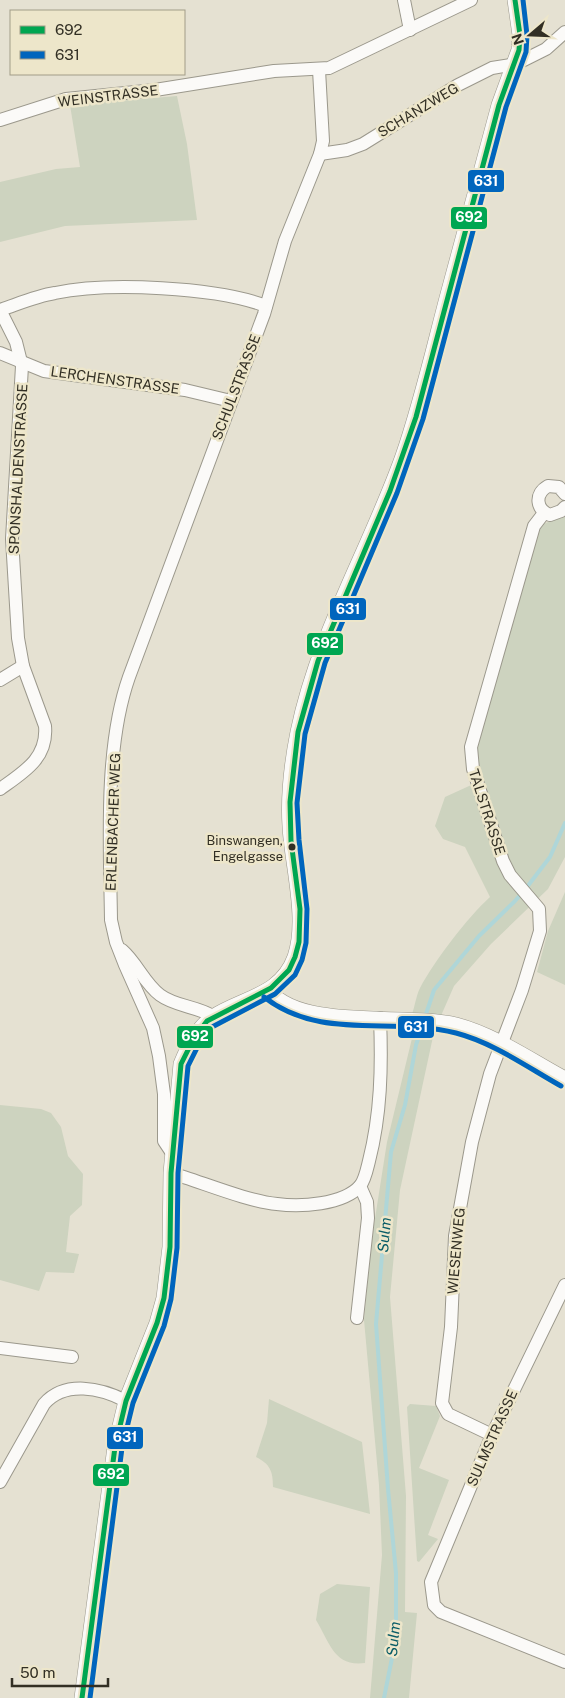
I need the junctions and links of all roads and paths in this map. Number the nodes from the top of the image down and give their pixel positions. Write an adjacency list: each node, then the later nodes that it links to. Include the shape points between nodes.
1 (404, 0): 4 (street)
2 (470, 0): 4 (street, WEINSTRASSE)
3 (515, 0): 6 (street, via 520,35)
4 (410, 30): 7 (street, WEINSTRASSE, via 343,63)
5 (565, 32): 6 (street, SCHANZWEG, via 546,49)
6 (516, 64): 9 (street, SCHANZWEG, via 492,68 458,85 363,144 340,152); 23 (street, via 499,105 404,454 315,670 298,733 289,806 299,939 296,956 289,969)
7 (319, 70): 8 (street, WEINSTRASSE, via 274,71 155,90 66,99); 9 (street, SCHULSTRASSE, via 323,141)
8 (0, 120)
9 (320, 154): 10 (street, SCHULSTRASSE, via 285,241)
10 (266, 306): 11 (street, via 217,294 113,288 53,293); 14 (street, SCHULSTRASSE)
11 (0, 310): 13 (street, SPONSHALDENSTRASSE, via 16,342)
12 (0, 353): 13 (street, LERCHENSTRASSE)
13 (21, 362): 14 (street, LERCHENSTRASSE, via 44,371 185,390); 18 (street, SPONSHALDENSTRASSE, via 12,539 18,638)
14 (231, 401): 20 (street, SCHULSTRASSE)
15 (564, 491): 17 (street, via 553,486 543,489 538,502)
16 (565, 507): 17 (street, via 556,514)
17 (544, 513): 26 (street, TALSTRASSE, via 534,526 471,747 472,769 503,861 510,875 539,909 540,930 522,990)
18 (23, 666): 19 (street); 21 (street, SPONSHALDENSTRASSE, via 45,726 44,744 33,765)
19 (0, 680)
20 (122, 699): 22 (street, ERLENBACHER WEG, via 112,774 110,853 111,920)
21 (0, 788)
22 (117, 945): 24 (street, ERLENBACHER WEG, via 160,994 172,1002 206,1011); 28 (street, ERLENBACHER WEG, via 153,1028 164,1094 164,1141)
23 (269, 991): 24 (street); 25 (street, via 284,1004 311,1014)
24 (214, 1017): 28 (street, via 188,1048 181,1064)
25 (380, 1018): 26 (street, via 436,1021); 30 (street, via 382,1083 373,1146)
26 (500, 1043): 27 (street); 36 (street, WIESENWEG, via 460,1200 442,1403 448,1414)
27 (565, 1079)
28 (174, 1156): 29 (street)
29 (171, 1173): 30 (street, via 276,1204 311,1205 332,1201); 35 (street, via 170,1247 164,1298)
30 (360, 1186): 32 (street, via 368,1218)
31 (565, 1285): 36 (street, SULMSTRASSE)
32 (357, 1318)
33 (0, 1348): 34 (street)
34 (72, 1357)
35 (126, 1401): 37 (street, via 93,1389 62,1391 52,1396 44,1404); 39 (street, via 109,1481)
36 (492, 1435): 38 (street, SULMSTRASSE, via 431,1582 434,1605 440,1612)
37 (0, 1482)
38 (565, 1662)
39 (82, 1698)

